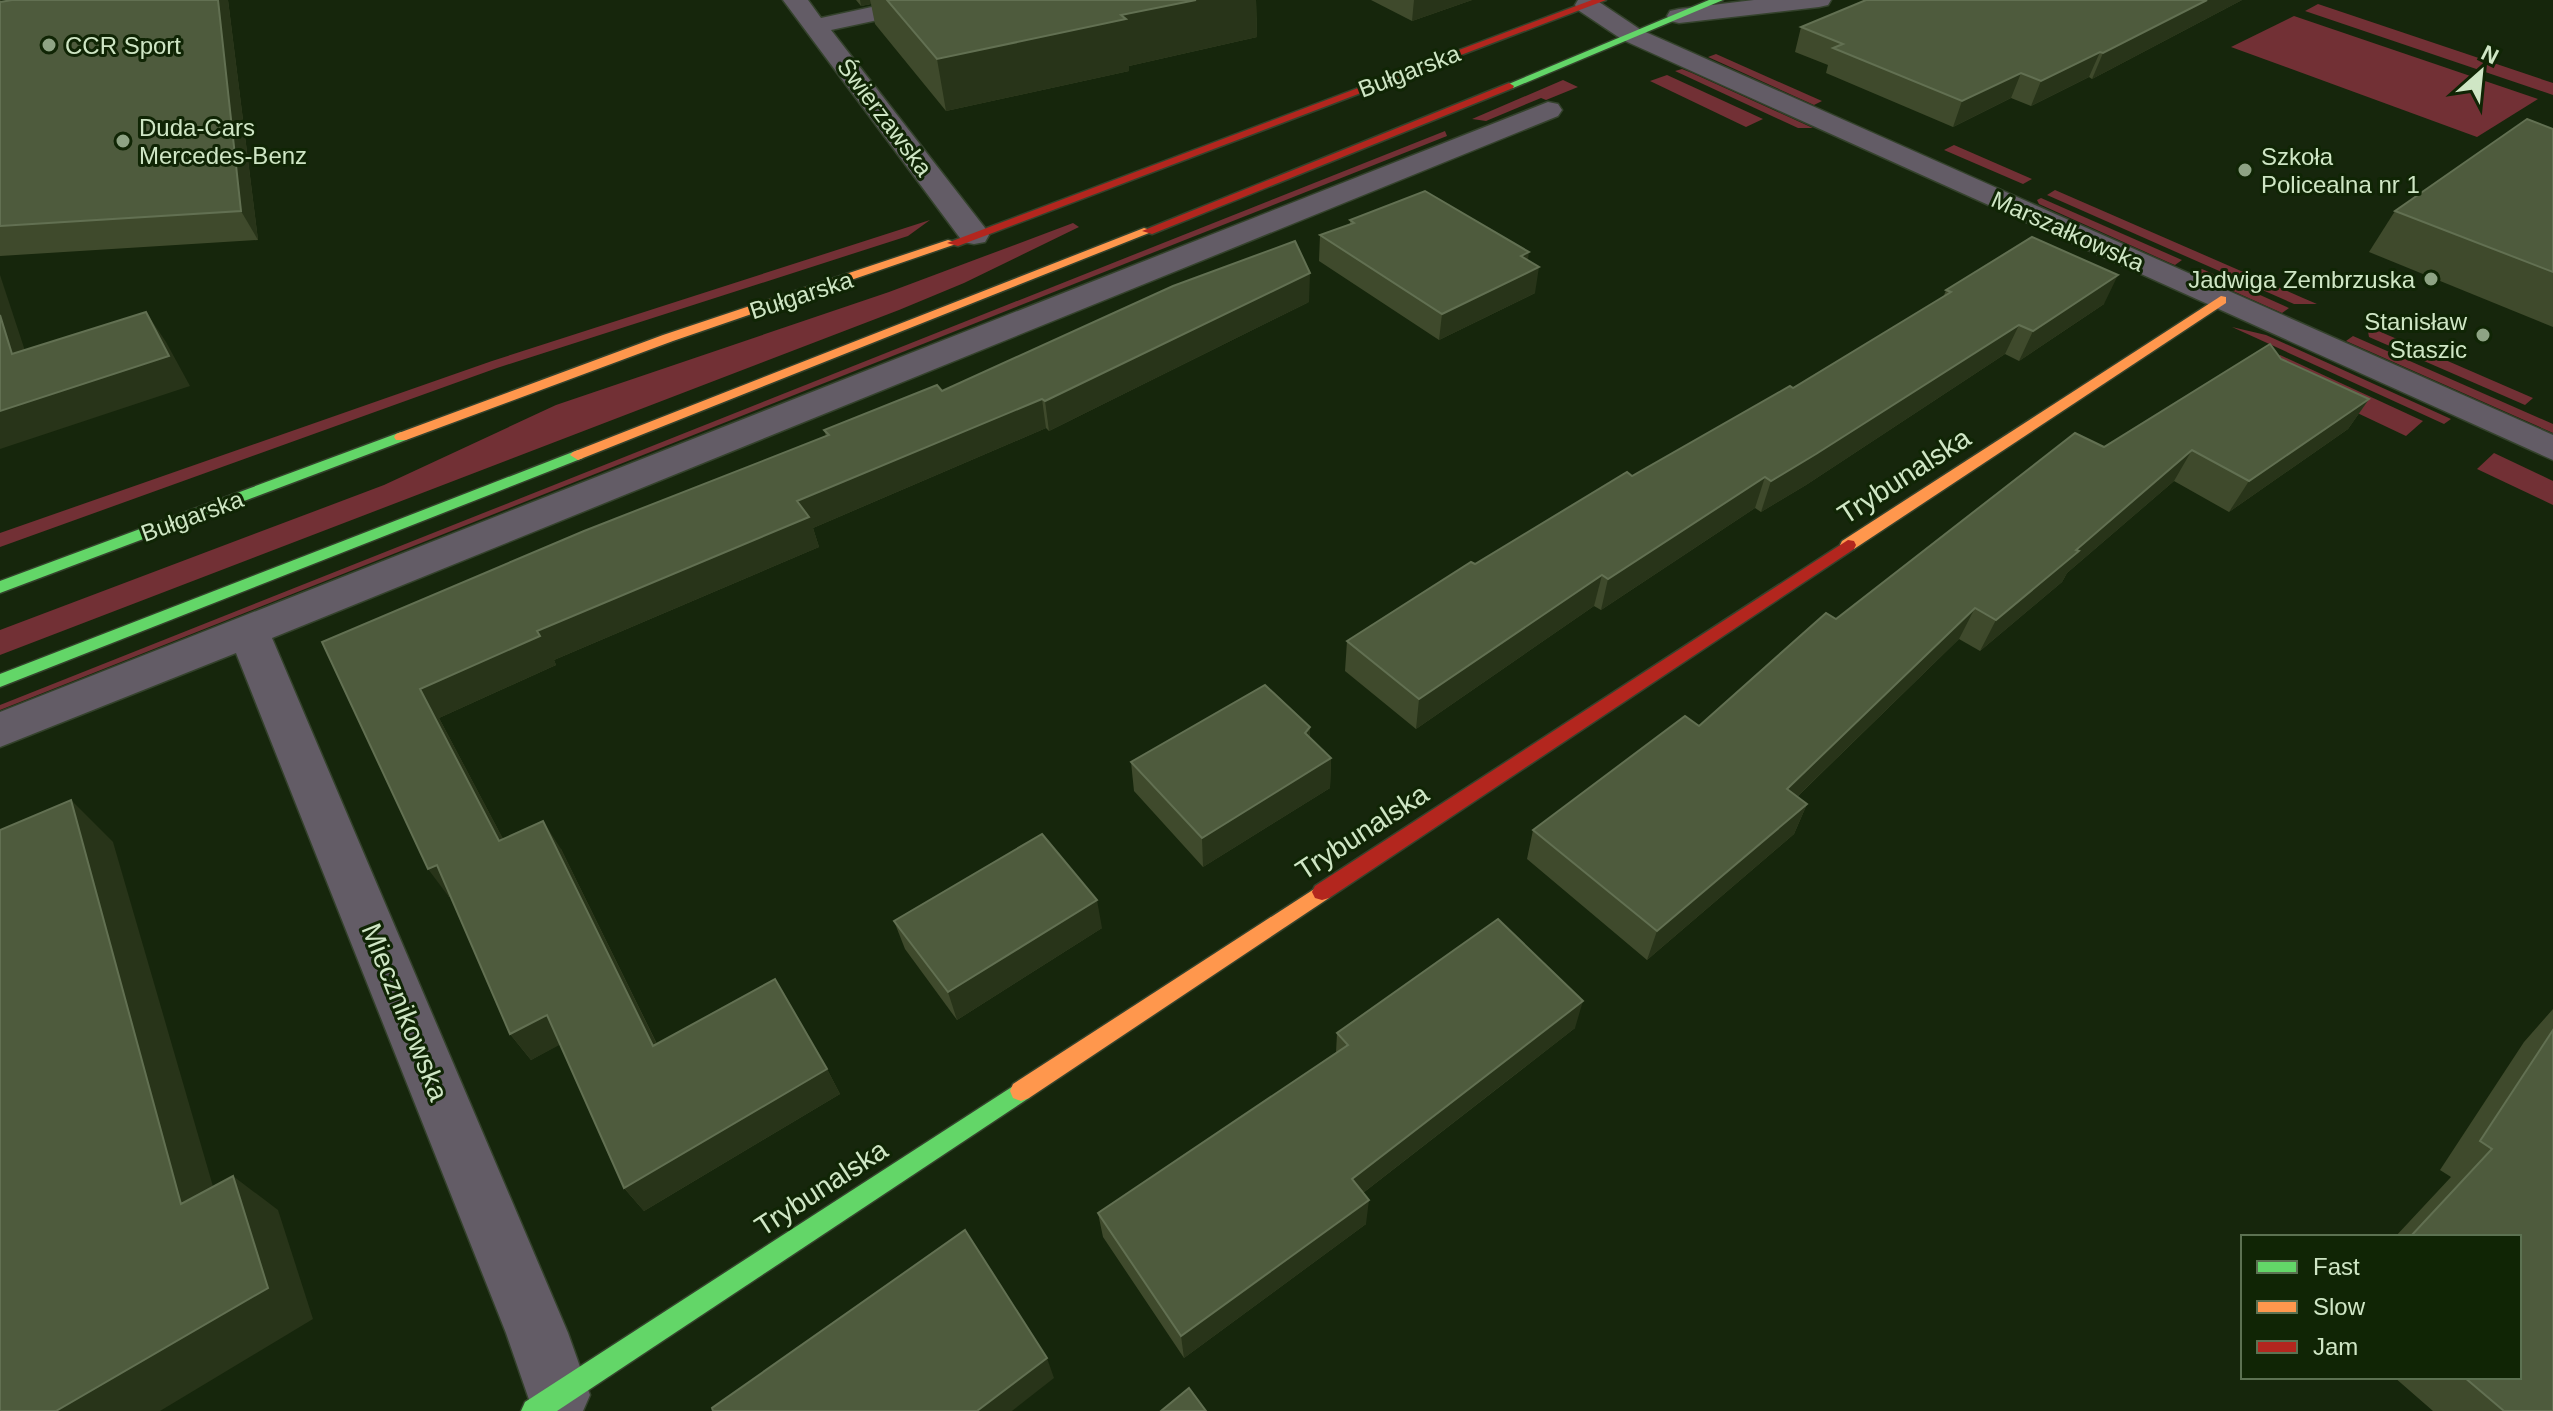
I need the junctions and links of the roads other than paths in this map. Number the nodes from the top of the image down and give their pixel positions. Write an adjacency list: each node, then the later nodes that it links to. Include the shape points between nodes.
1 (795, 0): 7 (street, Świerzawska)
2 (939, 0): 7 (street)
3 (1718, 0): 6 (street, Bułgarska)
4 (1819, 0): 6 (street, Bułgarska)
5 (1594, 2): 8 (street, Marszałkowska); 12 (street, Bułgarska)
6 (1679, 16): 8 (street, Bułgarska)
7 (817, 26): 12 (street, Świerzawska)
8 (1632, 35): 10 (street, Bułgarska); 13 (street, Marszałkowska)
9 (1548, 110): 11 (street)
10 (1441, 114): 11 (street, Bułgarska); 17 (street, Bułgarska)
11 (1483, 136): 16 (street)
12 (974, 235): 15 (street, Bułgarska, via 668,338)
13 (2221, 300): 14 (street, Marszałkowska); 19 (street, Trybunalska)
14 (2553, 449)
15 (0, 587)
16 (248, 631): 18 (street); 19 (street, Miecznikowska, via 537,1333)
17 (0, 681)
18 (0, 730)
19 (546, 1403)

